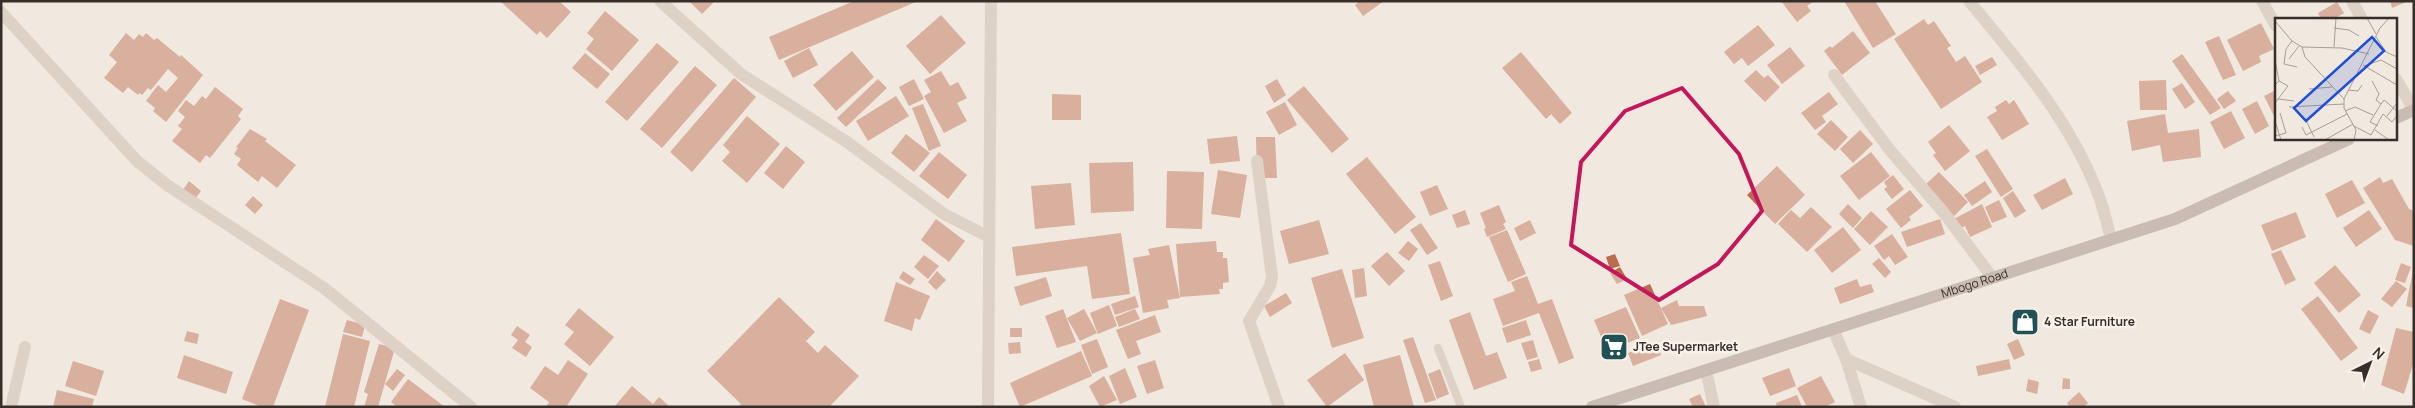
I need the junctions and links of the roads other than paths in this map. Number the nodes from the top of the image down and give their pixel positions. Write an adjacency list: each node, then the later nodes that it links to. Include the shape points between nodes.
1 (660, 1): 15 (street, via 741,74 847,142 944,214)
2 (991, 1): 15 (street)
3 (1969, 1): 16 (street, via 2040,90 2073,140 2098,192)
4 (2262, 1): 8 (street)
5 (2352, 1): 7 (street)
6 (1, 12): 24 (street, via 137,161 167,185 324,288)
7 (2361, 18)
8 (2275, 24)
9 (1834, 75): 17 (street)
10 (2398, 82): 11 (street)
11 (2414, 110): 12 (main road)
12 (2398, 117)
13 (2341, 140): 16 (main road, Mbogo Road, via 2175,219)
14 (1257, 161): 26 (street, via 1272,278 1249,321)
15 (989, 237): 25 (street)
16 (2111, 239): 17 (main road, Mbogo Road)
17 (1992, 277): 18 (main road, Mbogo Road)
18 (1834, 330): 21 (street); 22 (main road, Mbogo Road)
19 (25, 347): 23 (street)
20 (1438, 348): 27 (lane)
21 (1846, 359): 30 (street); 31 (street)
22 (1706, 370): 28 (main road, Mbogo Road); 29 (street)
23 (11, 407)
24 (471, 407)
25 (988, 407)
26 (1279, 407)
27 (1461, 407)
28 (1592, 407)
29 (1714, 407)
30 (1861, 407)
31 (1955, 407)

